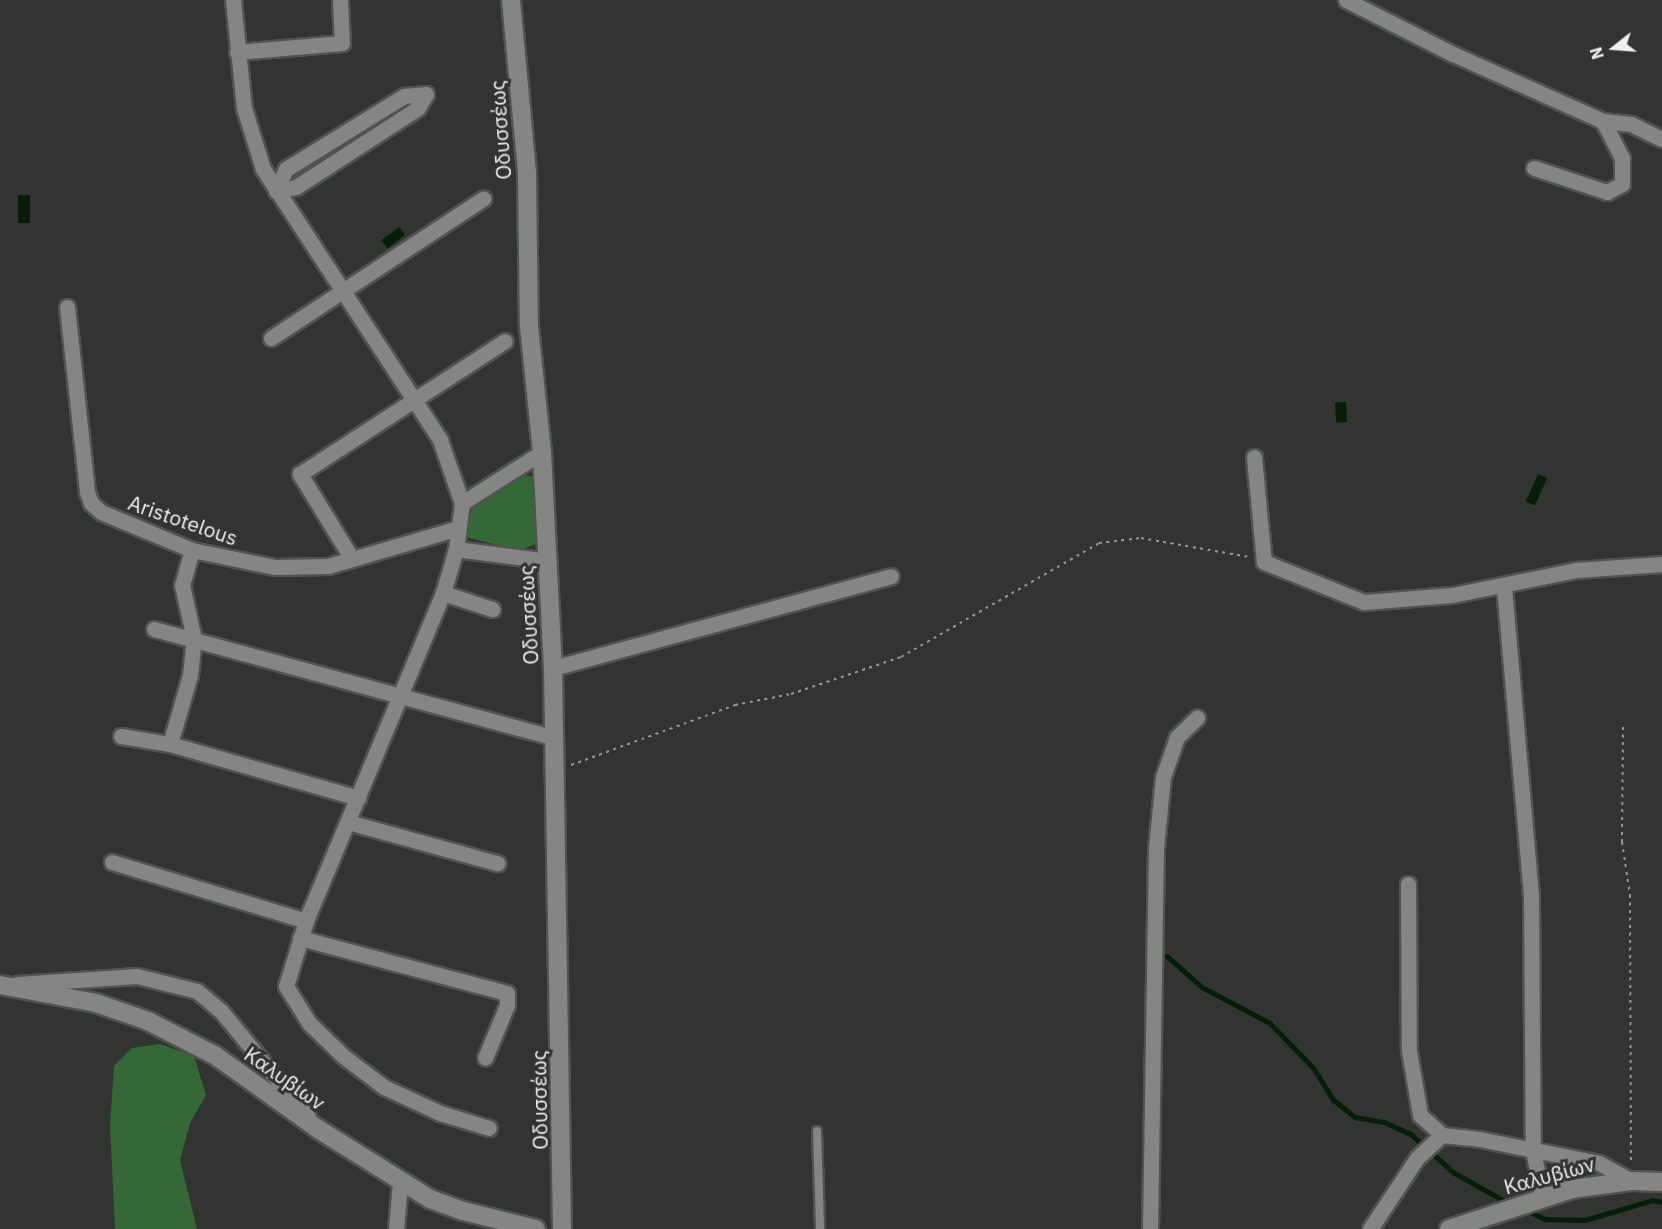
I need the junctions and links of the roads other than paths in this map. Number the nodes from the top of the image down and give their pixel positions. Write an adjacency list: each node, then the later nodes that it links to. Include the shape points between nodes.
1 (233, 0): 5 (street)
2 (340, 0): 5 (street, via 342,43)
3 (511, 0): 16 (street, Οδυσσέως, via 527,172 529,327)
4 (1346, 0): 6 (street, via 1453,54)
5 (237, 52): 9 (street, via 244,108 262,169)
6 (1603, 121): 7 (street, via 1631,124); 8 (street, via 1622,158 1622,184 1607,192)
7 (1662, 139)
8 (1534, 168)
9 (276, 191): 9 (street, via 286,169 404,96 426,94 409,114 296,187); 11 (street)
10 (483, 198): 11 (street)
11 (344, 293): 13 (street); 15 (street)
12 (67, 307): 21 (street, Aristotelous, via 91,503 101,512)
13 (271, 339)
14 (505, 341): 15 (street)
15 (413, 398): 18 (street, via 440,440); 22 (street, via 300,474)
16 (542, 452): 18 (street); 23 (street, Οδυσσέως)
17 (1254, 458): 26 (street, via 1264,562 1364,602)
18 (462, 503): 19 (street)
19 (459, 528): 20 (street); 22 (street, Aristotelous)
20 (456, 549): 23 (street); 27 (street)
21 (192, 550): 22 (street, Aristotelous, via 275,567 328,566); 30 (street, via 182,585)
22 (352, 559)
23 (548, 561): 31 (street, Οδυσσέως)
24 (1662, 564): 26 (street, via 1576,570)
25 (891, 576): 31 (street)
26 (1504, 587): 50 (street, via 1531,895)
27 (443, 593): 28 (street); 32 (street)
28 (492, 609)
29 (154, 629): 30 (street)
30 (194, 639): 32 (street); 36 (street, via 190,675)
31 (553, 668): 35 (street, Οδυσσέως)
32 (400, 694): 35 (street); 37 (street)
33 (1197, 718): 59 (street, via 1177,737 1163,777 1156,848)
34 (121, 736): 36 (street)
35 (551, 737): 57 (street, Οδυσσέως)
36 (170, 744): 37 (street)
37 (357, 798): 38 (street)
38 (348, 822): 40 (street); 42 (street)
39 (112, 862): 42 (street)
40 (497, 863)
41 (1408, 884): 49 (street, via 1409,1051 1414,1095 1420,1115)
42 (306, 921): 43 (street)
43 (300, 938): 45 (street, via 507,993 507,1005); 46 (street, via 286,986 309,1023 343,1056 384,1087 440,1113)
44 (0, 985): 47 (street, Καλυβίων, via 96,1003 148,1021 216,1056); 47 (street, via 137,976 197,990 221,1011)
45 (485, 1058)
46 (489, 1128)
47 (318, 1129): 52 (street, Καλυβίων)
48 (817, 1131): 58 (lane)
49 (1437, 1138): 50 (street); 60 (street, via 1417,1158)
50 (1533, 1150): 51 (street, via 1599,1163); 54 (street)
51 (1632, 1181): 53 (street, Καλυβίων); 54 (street, Καλυβίων)
52 (400, 1182): 55 (street); 56 (street, Καλυβίων, via 464,1211)
53 (1662, 1182)
54 (1535, 1198): 61 (street, Καλυβίων)
55 (396, 1229)
56 (536, 1229)
57 (562, 1229)
58 (820, 1229)
59 (1150, 1229)
60 (1370, 1229)
61 (1449, 1229)

